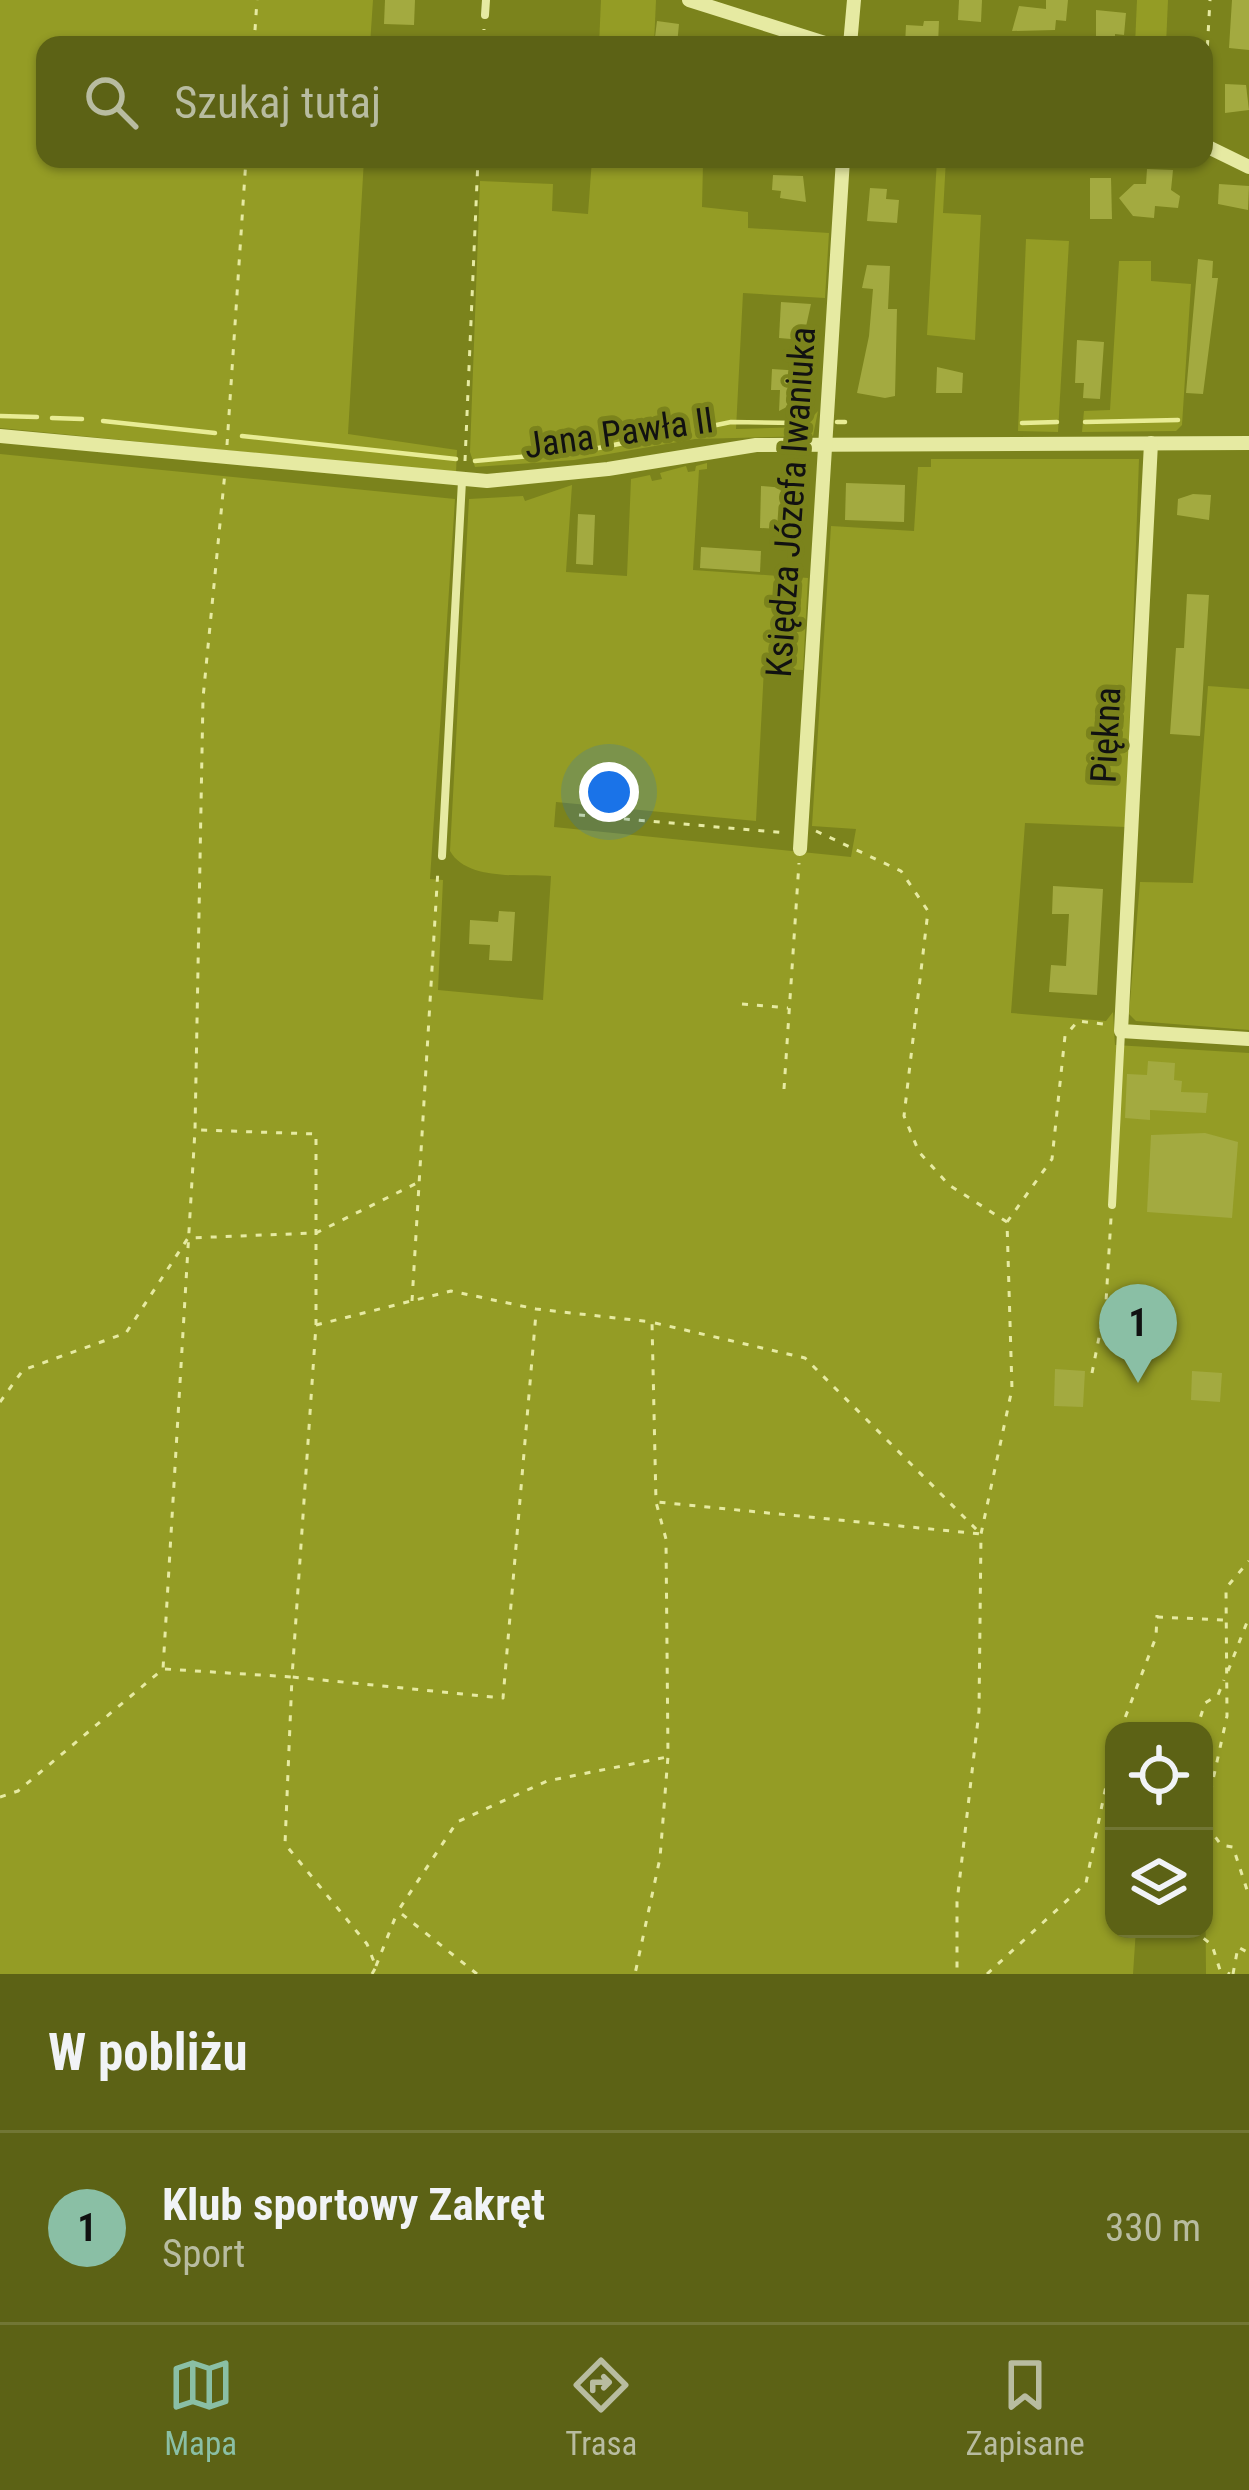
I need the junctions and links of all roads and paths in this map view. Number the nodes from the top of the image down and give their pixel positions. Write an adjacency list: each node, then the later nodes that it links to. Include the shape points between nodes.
1 (257, 0): 8 (path)
2 (486, 0): 7 (lane)
3 (689, 0): 6 (street)
4 (854, 0): 11 (street)
5 (1210, 0): 12 (path)
6 (711, 4): 10 (street)
7 (485, 16): 9 (path)
8 (255, 36)
9 (484, 36)
10 (805, 36)
11 (851, 36)
12 (1208, 36)
13 (1213, 149): 14 (street)
14 (1249, 166)
15 (245, 168): 22 (path)
16 (478, 168): 23 (path)
17 (842, 168): 21 (street, Księdza Józefa Iwaniuka)
18 (0, 436): 22 (street, Jana Pawła II)
19 (1249, 442): 20 (street, Jana Pawła II)
20 (1151, 443): 21 (street, Jana Pawła II); 29 (street, Piękna)
21 (824, 445): 23 (street, Jana Pawła II, via 718,448 608,469); 25 (street, Księdza Józefa Iwaniuka)
22 (226, 457): 23 (street, Jana Pawła II); 32 (path, via 203,698)
23 (463, 481): 26 (lane)
24 (579, 815): 25 (path)
25 (801, 836): 28 (path); 35 (path, via 901,871 928,911 904,1116 920,1152 949,1185)
26 (442, 856): 33 (path)
27 (742, 1004): 28 (path)
28 (790, 1009): 31 (path)
29 (1121, 1030): 30 (street); 34 (lane); 35 (path, via 1070,1026 1052,1159)
30 (1249, 1039)
31 (784, 1089)
32 (195, 1130): 36 (path, via 316,1135); 37 (path)
33 (417, 1183): 36 (path); 38 (path)
34 (1112, 1204): 42 (path)
35 (1007, 1222): 45 (path, via 1012,1389)
36 (316, 1233): 37 (path); 41 (path)
37 (188, 1238): 43 (path, via 126,1334 23,1370); 49 (path)
38 (412, 1300): 39 (path, via 451,1291); 41 (path)
39 (536, 1309): 40 (path); 51 (path, via 503,1698)
40 (652, 1322): 44 (path); 45 (path, via 805,1358)
41 (316, 1324): 51 (path)
42 (1092, 1373)
43 (0, 1402)
44 (656, 1502): 45 (path); 54 (path, via 666,1539)
45 (981, 1534): 67 (path, via 979,1711 957,1902)
46 (1249, 1561): 48 (path, via 1226,1588)
47 (1249, 1617): 50 (path)
48 (1226, 1620): 50 (path); 52 (path, via 1157,1616)
49 (164, 1669): 51 (path); 57 (path, via 18,1791)
50 (1226, 1676): 53 (path); 55 (path)
51 (292, 1677): 63 (path, via 285,1844)
52 (1123, 1722)
53 (1199, 1722)
54 (668, 1756): 60 (path, via 547,1780 457,1822); 66 (path, via 660,1858)
55 (1213, 1783)
56 (1105, 1792): 68 (path, via 1087,1883)
57 (0, 1797)
58 (1211, 1830): 59 (path, via 1233,1847)
59 (1249, 1895)
60 (398, 1911): 63 (path); 65 (path)
61 (1203, 1938): 69 (path, via 1220,1970)
62 (1249, 1953): 69 (path, via 1238,1947)
63 (376, 1967): 64 (path)
64 (372, 1974)
65 (477, 1974)
66 (635, 1974)
67 (957, 1974)
68 (987, 1974)
69 (1231, 1974)

